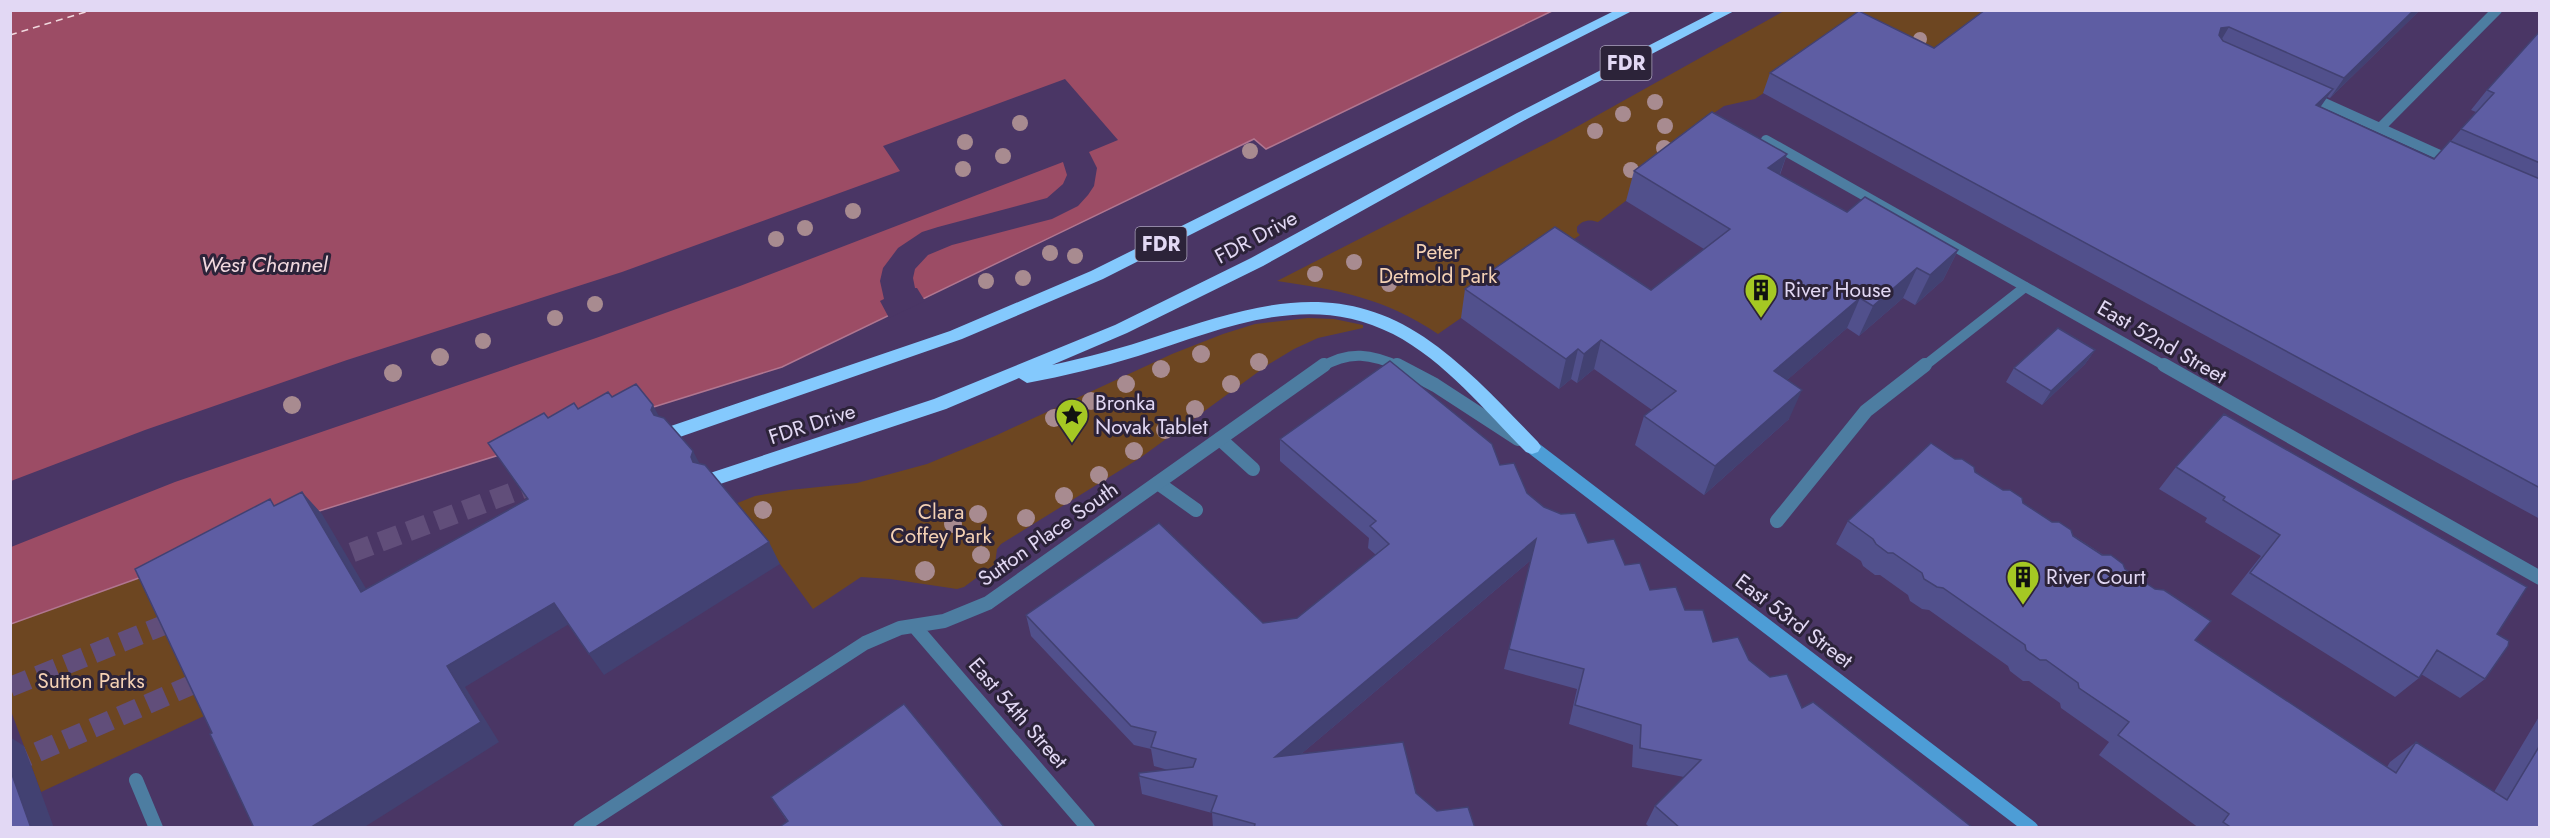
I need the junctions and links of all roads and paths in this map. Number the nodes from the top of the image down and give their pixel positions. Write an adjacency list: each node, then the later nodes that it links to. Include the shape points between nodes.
1 (1628, 10): 10 (highway, FDR Drive / FDR, via 1097,275 956,335)
2 (1730, 10): 9 (highway, FDR Drive / FDR, via 1522,116 1205,289)
3 (2497, 10): 5 (street)
4 (2296, 91): 5 (street)
5 (2380, 128): 7 (street)
6 (1766, 140): 8 (street, East 52nd Street)
7 (2465, 166)
8 (2025, 287): 17 (street, via 1866,411); 18 (street, East 52nd Street)
9 (990, 384): 12 (highway, via 1128,352 1257,312 1337,307 1376,317 1418,341 1450,366); 14 (highway, FDR Drive / FDR)
10 (674, 432)
11 (1220, 439): 12 (street, Sutton Place South, via 1328,363 1359,354 1382,359 1426,380); 13 (street); 15 (street, Sutton Place South)
12 (1532, 447): 24 (main road, East 53rd Street)
13 (1252, 469)
14 (714, 480)
15 (1158, 483): 16 (street); 19 (street, Sutton Place South, via 988,603 944,621)
16 (1196, 510)
17 (1777, 521)
18 (2540, 578)
19 (915, 627): 22 (street, Sutton Place South, via 900,628 865,643); 23 (street, East 54th Street)
20 (136, 780): 21 (street)
21 (156, 828)
22 (580, 828)
23 (1089, 828)
24 (2031, 828)

